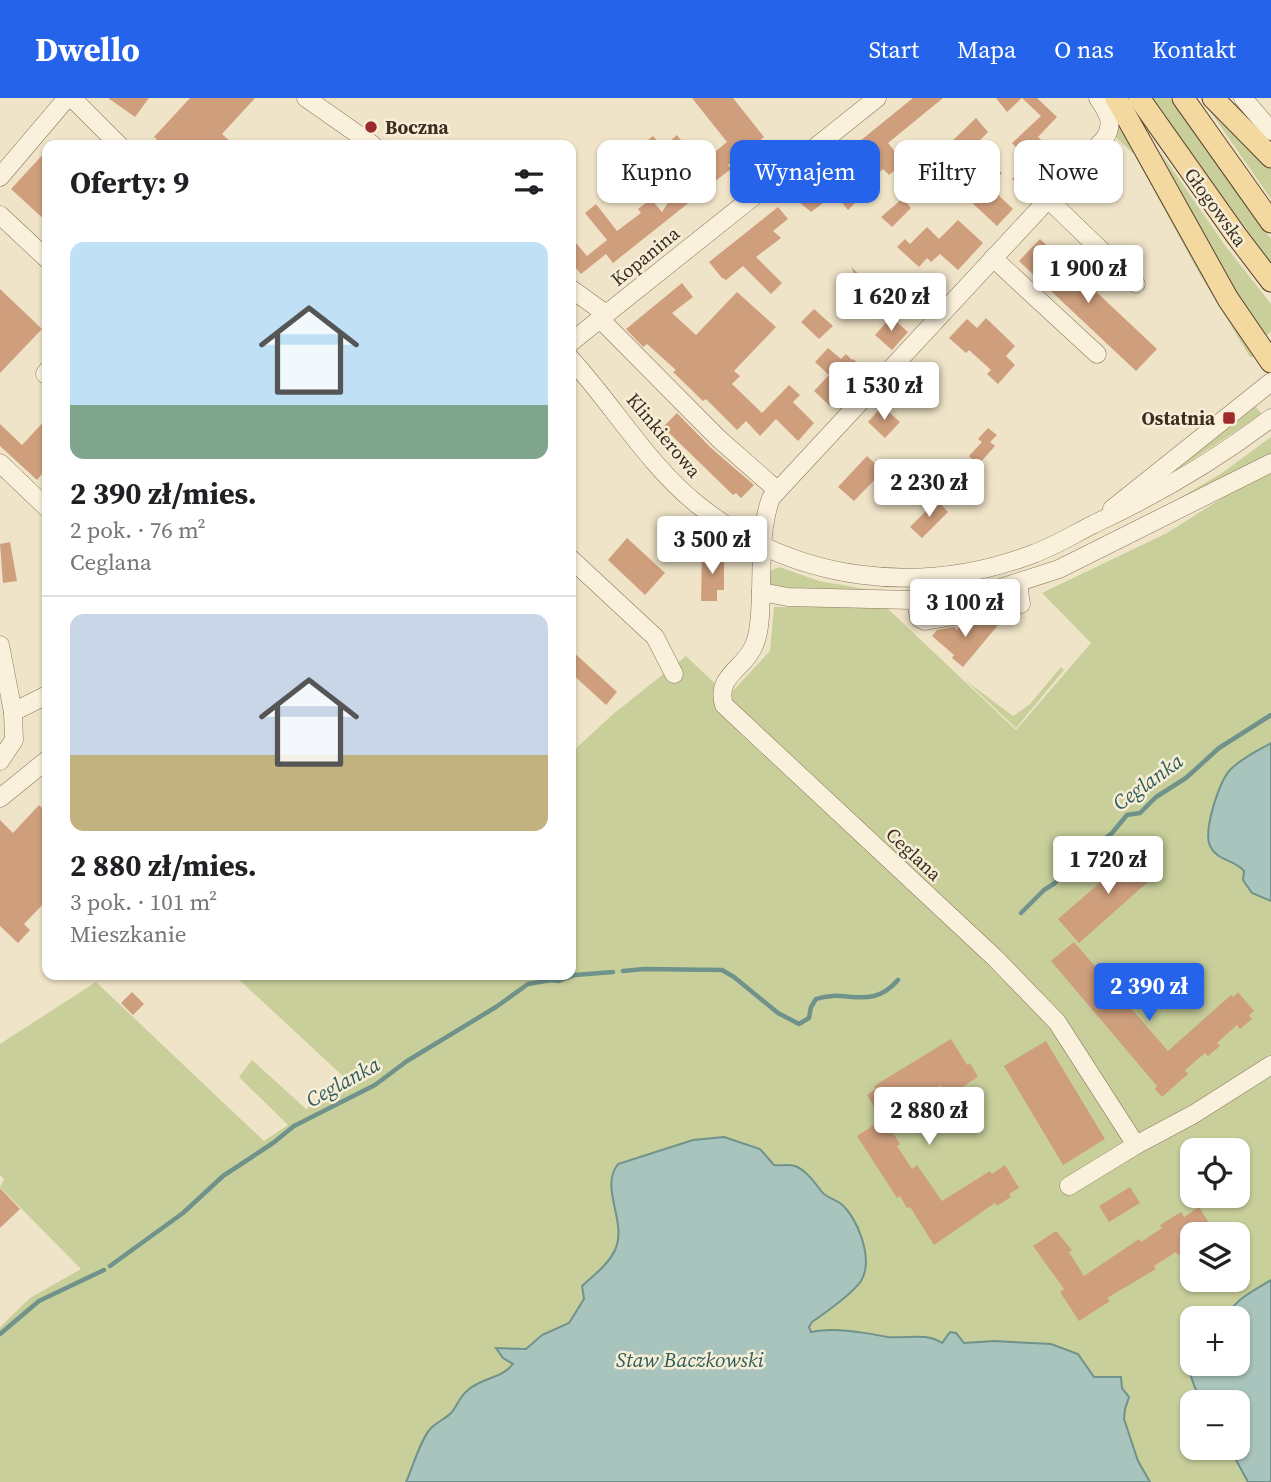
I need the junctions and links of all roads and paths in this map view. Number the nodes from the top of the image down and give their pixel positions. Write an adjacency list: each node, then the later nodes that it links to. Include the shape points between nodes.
1 (69, 98): 11 (street); 15 (street)
2 (306, 98): 12 (street)
3 (877, 98): 25 (street, Kopanina)
4 (1098, 98): 13 (street, via 1110,121)
5 (1116, 98): 28 (main road, via 1220,284)
6 (1139, 98): 22 (main road, Głogowska)
7 (1183, 98): 19 (main road, Głogowska)
8 (1213, 98): 14 (main road)
9 (1243, 98): 10 (street)
10 (1271, 131)
11 (114, 140)
12 (366, 140)
13 (1103, 140)
14 (1271, 157)
15 (0, 177)
16 (1046, 203): 21 (street)
17 (1052, 203): 23 (street)
18 (0, 215): 20 (street)
19 (1271, 222)
20 (42, 254)
21 (993, 257): 27 (street); 34 (street)
22 (1271, 281)
23 (1136, 284)
24 (576, 293): 25 (street)
25 (603, 316): 26 (street, Kopanina); 34 (street, via 726,445)
26 (576, 338)
27 (1097, 354)
28 (1271, 362)
29 (576, 365): 37 (street, Klinkierowa, via 676,486 718,520)
30 (1271, 382): 36 (street, Klinkierowa)
31 (1271, 418): 36 (street, Klinkierowa, via 1148,498)
32 (0, 463): 35 (street)
33 (1271, 463): 39 (street, via 1071,564 1018,584 916,600 788,597)
34 (777, 489): 37 (street, Ceglana, via 767,510)
35 (42, 503)
36 (1093, 525): 37 (street, Klinkierowa, via 1019,559 973,572 923,578 846,573 807,564)
37 (762, 545): 39 (street, Ceglana)
38 (576, 564): 41 (street, via 654,637)
39 (761, 592): 48 (street, Ceglana, via 754,646 725,680 724,705 995,958 1057,1022)
40 (0, 645): 43 (street)
41 (674, 674)
42 (42, 698): 43 (street)
43 (13, 712): 44 (street, via 14,740)
44 (0, 761)
45 (42, 764): 46 (street)
46 (0, 798)
47 (1271, 1065): 48 (street)
48 (1136, 1145): 49 (street)
49 (1069, 1186)

